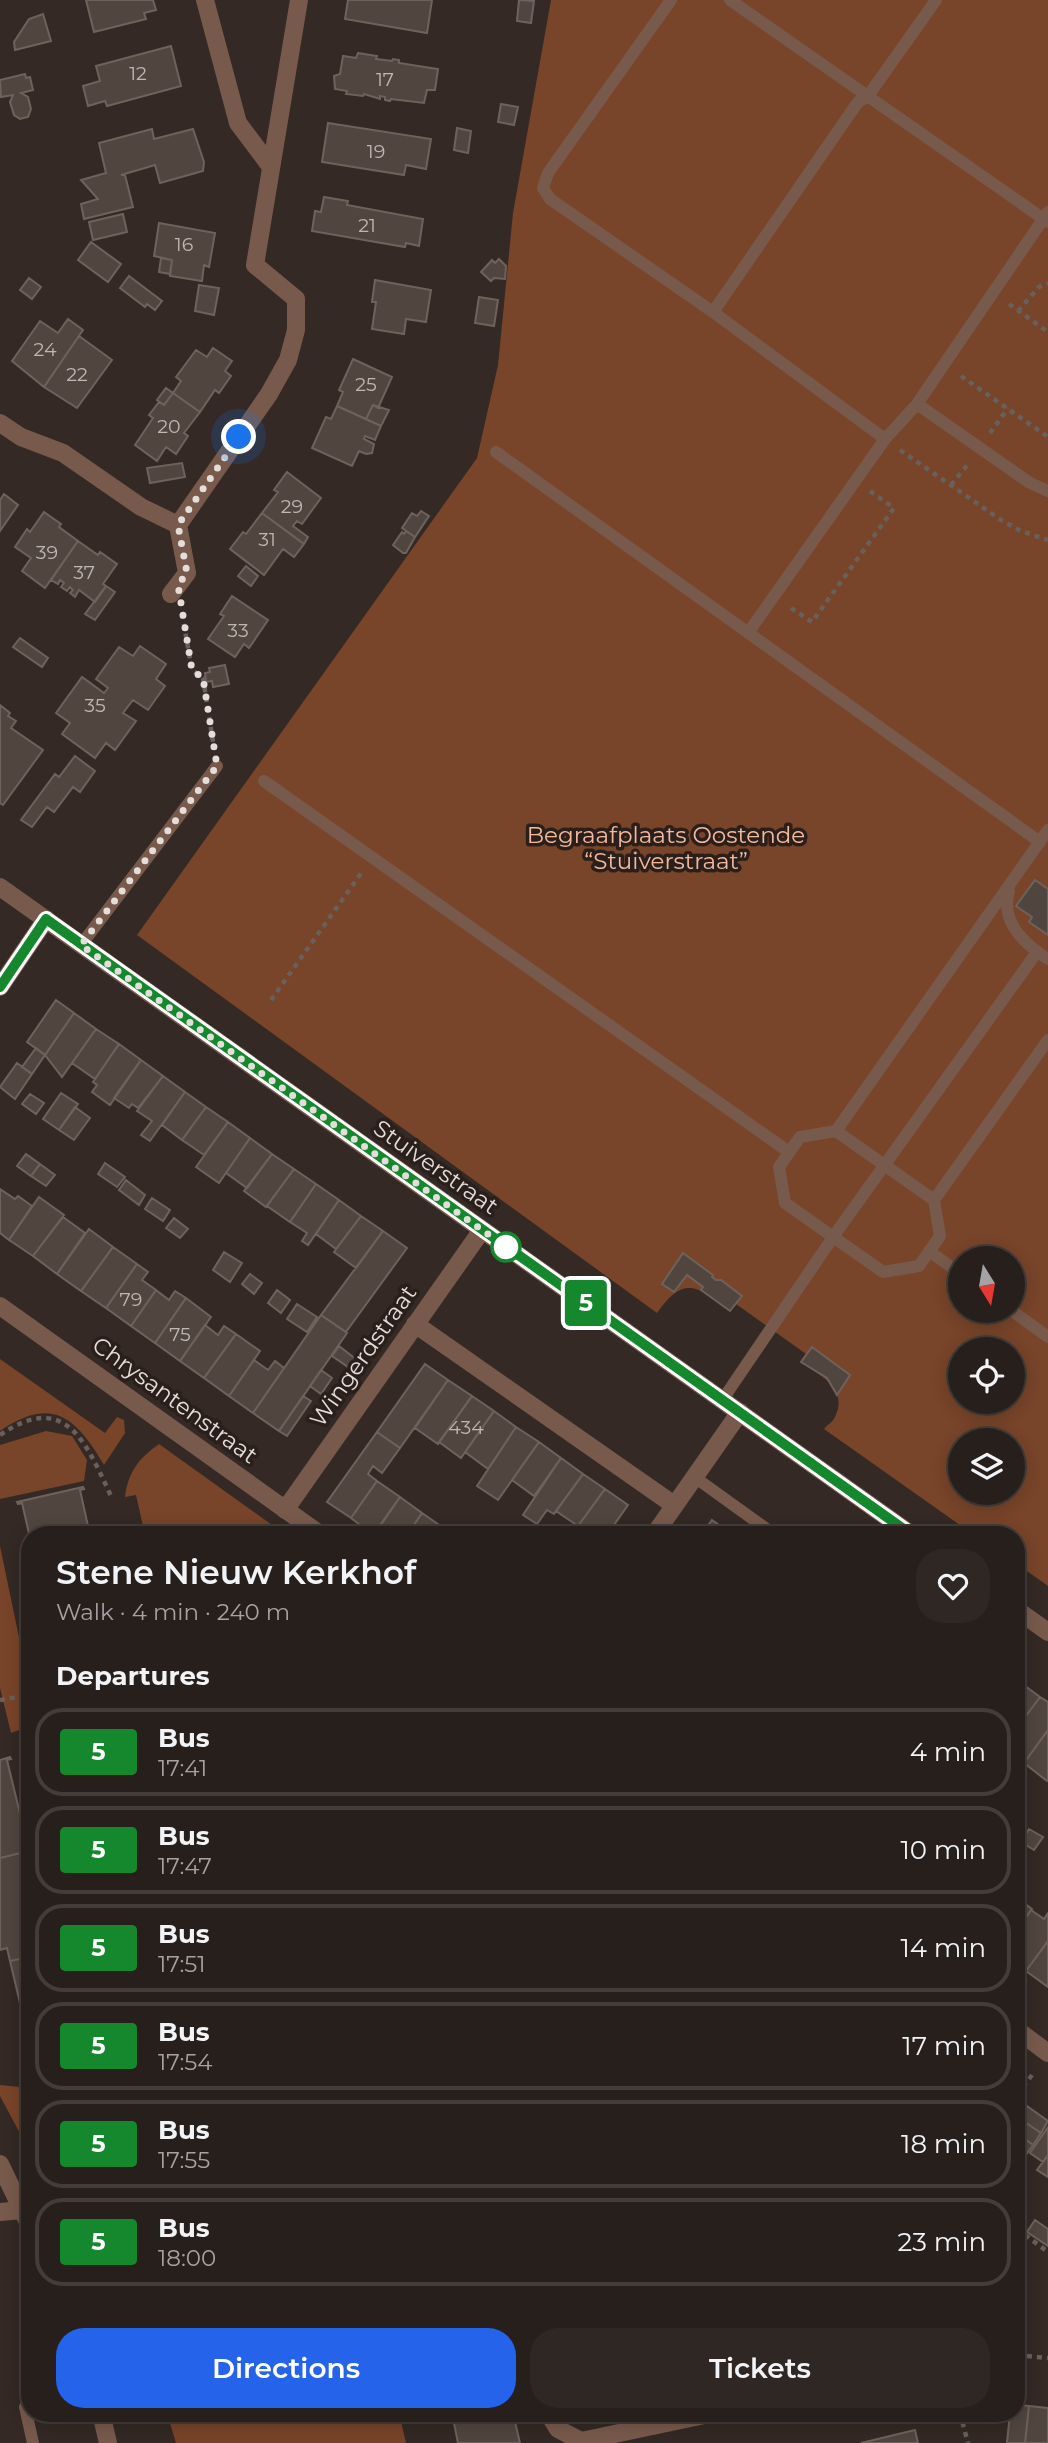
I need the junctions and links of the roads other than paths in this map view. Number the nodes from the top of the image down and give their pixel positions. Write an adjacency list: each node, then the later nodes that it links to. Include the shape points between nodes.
1 (205, 0): 7 (street, via 238,123)
2 (299, 0): 7 (street)
3 (671, 0): 9 (lane, via 548,173 543,188 550,199)
4 (730, 0): 6 (lane)
5 (936, 0): 6 (lane)
6 (868, 96): 8 (lane); 9 (lane, via 858,102)
7 (271, 167): 15 (street, via 255,265 296,299 296,330 288,360 269,394)
8 (1047, 217): 10 (lane)
9 (713, 312): 12 (lane)
10 (917, 404): 12 (lane); 14 (lane)
11 (0, 423): 15 (street, via 21,437 63,453 141,507)
12 (885, 439): 17 (lane)
13 (496, 452): 17 (lane)
14 (1048, 491)
15 (178, 525): 16 (street, via 187,573)
16 (174, 590)
17 (748, 633): 21 (lane)
18 (217, 766): 25 (lane)
19 (264, 780): 30 (lane)
20 (1048, 830): 21 (lane)
21 (1040, 842): 22 (lane)
22 (1011, 884): 26 (lane, via 1007,912 1018,933); 29 (lane)
23 (0, 887): 24 (street, Stuiverstraat)
24 (46, 919): 25 (street, Stuiverstraat); 27 (street)
25 (81, 945): 33 (street, Stuiverstraat)
26 (1042, 955): 31 (lane)
27 (0, 987)
28 (1048, 1040): 32 (lane)
29 (836, 1130): 30 (lane, via 800,1137); 31 (lane)
30 (789, 1152): 34 (lane, via 779,1167 785,1203)
31 (884, 1165): 32 (lane); 34 (lane)
32 (934, 1200): 35 (lane, via 940,1236)
33 (482, 1230): 39 (street, Wingerdstraat); 41 (street, Stuiverstraat)
34 (833, 1237): 35 (lane, via 883,1272 919,1266); 41 (lane)
35 (929, 1251): 36 (lane)
36 (948, 1265)
37 (0, 1307): 45 (street, Chrysantenstraat)
38 (1026, 1321): 40 (lane)
39 (415, 1324): 44 (street); 45 (street, Wingerdstraat)
40 (1048, 1337)
41 (723, 1399): 42 (street, Stuiverstraat)
42 (740, 1412): 43 (street); 49 (street, Stuiverstraat)
43 (694, 1476): 44 (street); 48 (lane)
44 (674, 1505): 47 (street)
45 (285, 1510): 46 (street, Chrysantenstraat)
46 (308, 1526)
47 (660, 1526)
48 (763, 1526)
49 (899, 1526)
50 (1025, 1616): 51 (street)
51 (1048, 1632)
52 (1025, 2036): 53 (street)
53 (1048, 2053)
54 (0, 2164): 55 (street)
55 (21, 2208)
56 (0, 2212): 57 (street)
57 (21, 2217)
58 (28, 2422): 62 (lane)
59 (103, 2422): 63 (street)
60 (554, 2422): 61 (street, via 581,2441)
61 (675, 2422)
62 (33, 2443)
63 (108, 2443)

